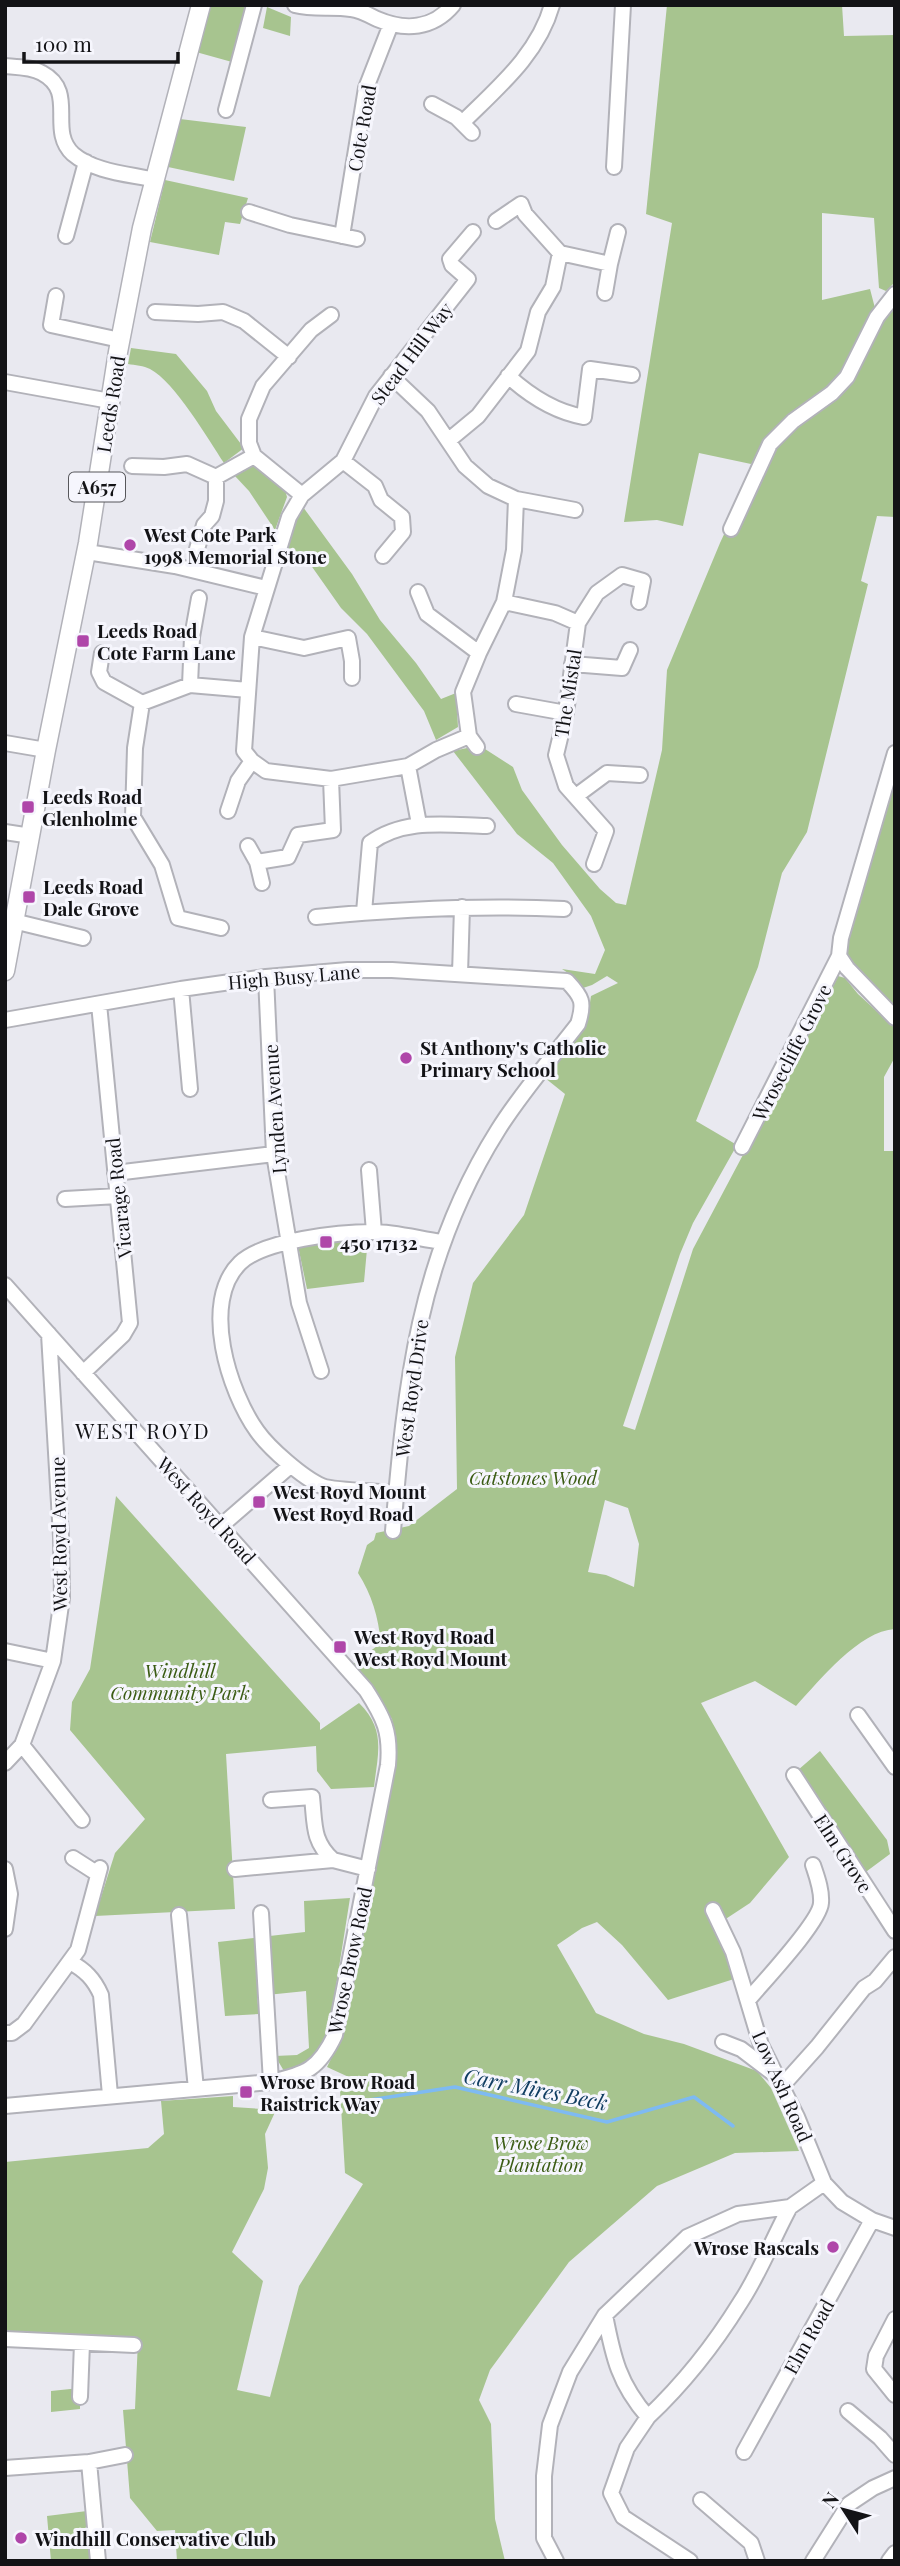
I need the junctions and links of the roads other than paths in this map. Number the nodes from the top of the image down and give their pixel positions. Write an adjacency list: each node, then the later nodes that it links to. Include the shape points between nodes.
1 (201, 5): 14 (main road, Leeds Road / A657)
2 (254, 5): 11 (street)
3 (296, 5): 7 (street)
4 (453, 5): 8 (street, via 425,25)
5 (552, 5): 10 (street, via 527,55 467,128)
6 (623, 5): 13 (street)
7 (327, 7): 8 (street, via 353,9)
8 (391, 24): 20 (street, Cote Road, via 366,88)
9 (5, 66): 12 (street, via 43,73 53,82 60,92 65,142)
10 (432, 104)
11 (226, 110)
12 (86, 162): 14 (street); 19 (street)
13 (614, 167)
14 (155, 180): 29 (main road, Leeds Road / A657)
15 (249, 212): 20 (street)
16 (496, 221): 22 (street, via 521,204 524,214)
17 (473, 232): 32 (street, Stead Hill Way, via 450,259 468,279)
18 (618, 232): 23 (street)
19 (66, 236)
20 (342, 236): 21 (street)
21 (357, 239)
22 (559, 253): 23 (street); 33 (street, via 553,287 538,312 528,351)
23 (611, 264): 24 (street)
24 (605, 293)
25 (895, 294): 44 (street, via 877,317 847,377 770,444)
26 (56, 296): 29 (street, via 51,325)
27 (155, 312): 30 (street, via 223,312 244,321)
28 (331, 315): 30 (street, via 311,330)
29 (120, 340): 35 (main road, Leeds Road / A657)
30 (289, 357): 37 (street, via 263,386 249,419)
31 (632, 375): 33 (street, via 590,369 584,417 566,414 527,394)
32 (391, 376): 36 (street, via 428,411); 38 (street, Stead Hill Way)
33 (508, 376): 36 (street, via 478,416)
34 (5, 382): 35 (street)
35 (110, 401): 46 (main road, Leeds Road / A657)
36 (449, 440): 42 (street, via 465,466 488,486)
37 (254, 456): 40 (street); 41 (street)
38 (343, 461): 41 (street, Stead Hill Way); 47 (street, via 375,485 381,500 402,517 404,532)
39 (132, 466): 40 (street, via 187,464)
40 (216, 477): 45 (street, via 212,516 204,525)
41 (302, 495): 48 (street, Stead Hill Way, via 289,517)
42 (516, 499): 43 (street); 51 (street, via 514,550)
43 (575, 510)
44 (731, 529)
45 (197, 549)
46 (87, 552): 48 (street, via 175,566); 66 (main road, Leeds Road / A657)
47 (383, 556)
48 (266, 588): 54 (street, Stead Hill Way)
49 (418, 592): 57 (street, via 427,614)
50 (199, 598): 60 (street)
51 (504, 602): 53 (street, The Mistal); 57 (street)
52 (639, 602): 53 (street, via 643,581 622,575 597,593)
53 (578, 623): 58 (street, The Mistal)
54 (251, 637): 59 (street, via 304,648 348,638); 61 (street, Stead Hill Way)
55 (630, 650): 58 (street, via 622,667)
56 (102, 653): 62 (street, via 99,672 104,682)
57 (479, 653): 69 (street, via 463,692 473,742 436,750)
58 (572, 664): 64 (street, The Mistal)
59 (352, 678)
60 (190, 685): 61 (street); 62 (street)
61 (248, 690): 68 (street, Stead Hill Way, via 244,751)
62 (142, 703): 87 (street, via 133,817 162,865 178,918)
63 (516, 704): 64 (street)
64 (566, 712): 72 (street, The Mistal, via 556,755 566,786)
65 (5, 743): 66 (street)
66 (46, 750): 77 (main road, Leeds Road / A657)
67 (895, 753): 89 (street, Wrosecliffe Grove)
68 (252, 761): 71 (street, via 266,771); 73 (street, via 238,781)
69 (408, 766): 71 (street); 74 (street)
70 (640, 775): 72 (street, via 607,773)
71 (331, 779): 79 (street, via 333,830 298,835 288,856)
72 (576, 796): 80 (street, The Mistal, via 606,831)
73 (229, 810)
74 (419, 824): 75 (street); 84 (street, via 385,831 370,842)
75 (487, 826)
76 (5, 832): 77 (street)
77 (31, 836): 86 (main road, Leeds Road / A657)
78 (248, 846): 79 (street)
79 (257, 862): 81 (street)
80 (594, 864)
81 (262, 883)
82 (462, 907): 83 (street); 84 (street); 91 (street)
83 (564, 909)
84 (364, 912): 85 (street)
85 (316, 917)
86 (10, 920): 88 (street); 90 (main road, Leeds Road / A657)
87 (221, 928)
88 (83, 937)
89 (839, 956): 96 (street); 99 (street, Wrosecliffe Grove)
90 (5, 971)
91 (460, 974): 92 (street, High Busy Lane, via 348,970); 94 (street, High Busy Lane, via 566,981)
92 (266, 977): 93 (street, High Busy Lane); 100 (street, Lynden Avenue)
93 (181, 989): 95 (street, High Busy Lane); 98 (street)
94 (580, 995): 107 (street, West Royd Drive, via 583,1010 578,1024 498,1129)
95 (99, 1004): 97 (street, High Busy Lane); 102 (street, Vicarage Road)
96 (895, 1018)
97 (5, 1020)
98 (190, 1089)
99 (742, 1147)
100 (274, 1154): 102 (street); 106 (street, Lynden Avenue)
101 (369, 1170): 105 (street)
102 (115, 1173): 103 (street, Vicarage Road)
103 (118, 1196): 104 (street); 111 (street, Vicarage Road, via 130,1323)
104 (65, 1199)
105 (374, 1232): 106 (street); 107 (street)
106 (288, 1241): 110 (street, Lynden Avenue, via 299,1303); 112 (street, via 258,1250 240,1263 225,1283 220,1320 240,1404 258,1433)
107 (442, 1242): 113 (street, West Royd Drive, via 413,1349)
108 (5, 1285): 109 (street, West Royd Road)
109 (49, 1334): 111 (street, West Royd Road); 117 (street, West Royd Avenue, via 62,1598)
110 (321, 1371)
111 (83, 1373): 114 (street, West Royd Road)
112 (290, 1466): 113 (street, via 323,1487); 114 (street)
113 (396, 1493): 115 (street, West Royd Drive)
114 (222, 1525): 118 (street, West Royd Road)
115 (393, 1531)
116 (5, 1651): 117 (street)
117 (53, 1661): 120 (street, West Royd Avenue)
118 (377, 1706): 131 (street, Wrose Brow Road, via 390,1741)
119 (858, 1715): 122 (street)
120 (22, 1745): 121 (street, West Royd Avenue); 125 (street)
121 (5, 1763)
122 (895, 1767)
123 (794, 1775): 136 (street, Elm Grove)
124 (271, 1800): 127 (street, via 312,1797 316,1838)
125 (82, 1819)
126 (73, 1858): 138 (street, via 99,1871 84,1937)
127 (333, 1860): 130 (street); 131 (street)
128 (813, 1865): 139 (street, via 821,1906 798,1942)
129 (5, 1869): 135 (street, via 10,1894)
130 (235, 1869)
131 (368, 1869): 143 (street, Wrose Brow Road, via 335,2035 327,2053 302,2075)
132 (713, 1910): 139 (street, Low Ash Road)
133 (261, 1913): 143 (street)
134 (179, 1915): 144 (street)
135 (5, 1929)
136 (895, 1931)
137 (895, 1957): 142 (street, via 817,2047)
138 (70, 1962): 140 (street, via 24,2024); 145 (street, via 83,1969 101,1995)
139 (748, 1999): 142 (street, Low Ash Road, via 761,2045)
140 (5, 2033)
141 (723, 2042): 142 (street, via 741,2049)
142 (778, 2080): 147 (street, Low Ash Road)
143 (271, 2082): 144 (street, Wrose Brow Road)
144 (196, 2089): 145 (street, Wrose Brow Road)
145 (110, 2095): 146 (street, Wrose Brow Road)
146 (5, 2106)
147 (824, 2183): 148 (street); 149 (street, Low Ash Road, via 842,2202)
148 (790, 2207): 151 (street, via 737,2214 687,2237); 159 (street, via 742,2301 699,2363)
149 (872, 2220): 150 (street, Low Ash Road); 160 (street, Elm Road)
150 (895, 2228)
151 (605, 2315): 159 (street, via 612,2354 630,2397); 169 (street, via 570,2372 550,2425 544,2538)
152 (895, 2319): 156 (street, via 874,2369)
153 (5, 2339): 154 (street)
154 (82, 2343): 155 (street); 157 (street)
155 (134, 2345)
156 (895, 2395)
157 (80, 2397)
158 (848, 2411): 162 (street)
159 (648, 2417): 170 (street, via 627,2448 611,2493 623,2517)
160 (744, 2452)
161 (125, 2455): 163 (street)
162 (895, 2455)
163 (89, 2462): 164 (street); 168 (street)
164 (5, 2468)
165 (895, 2478): 172 (street, via 849,2504)
166 (701, 2500): 171 (street, via 751,2543)
167 (895, 2553): 173 (street)
168 (98, 2561)
169 (556, 2561)
170 (690, 2561)
171 (757, 2561)
172 (813, 2561)
173 (889, 2561)

